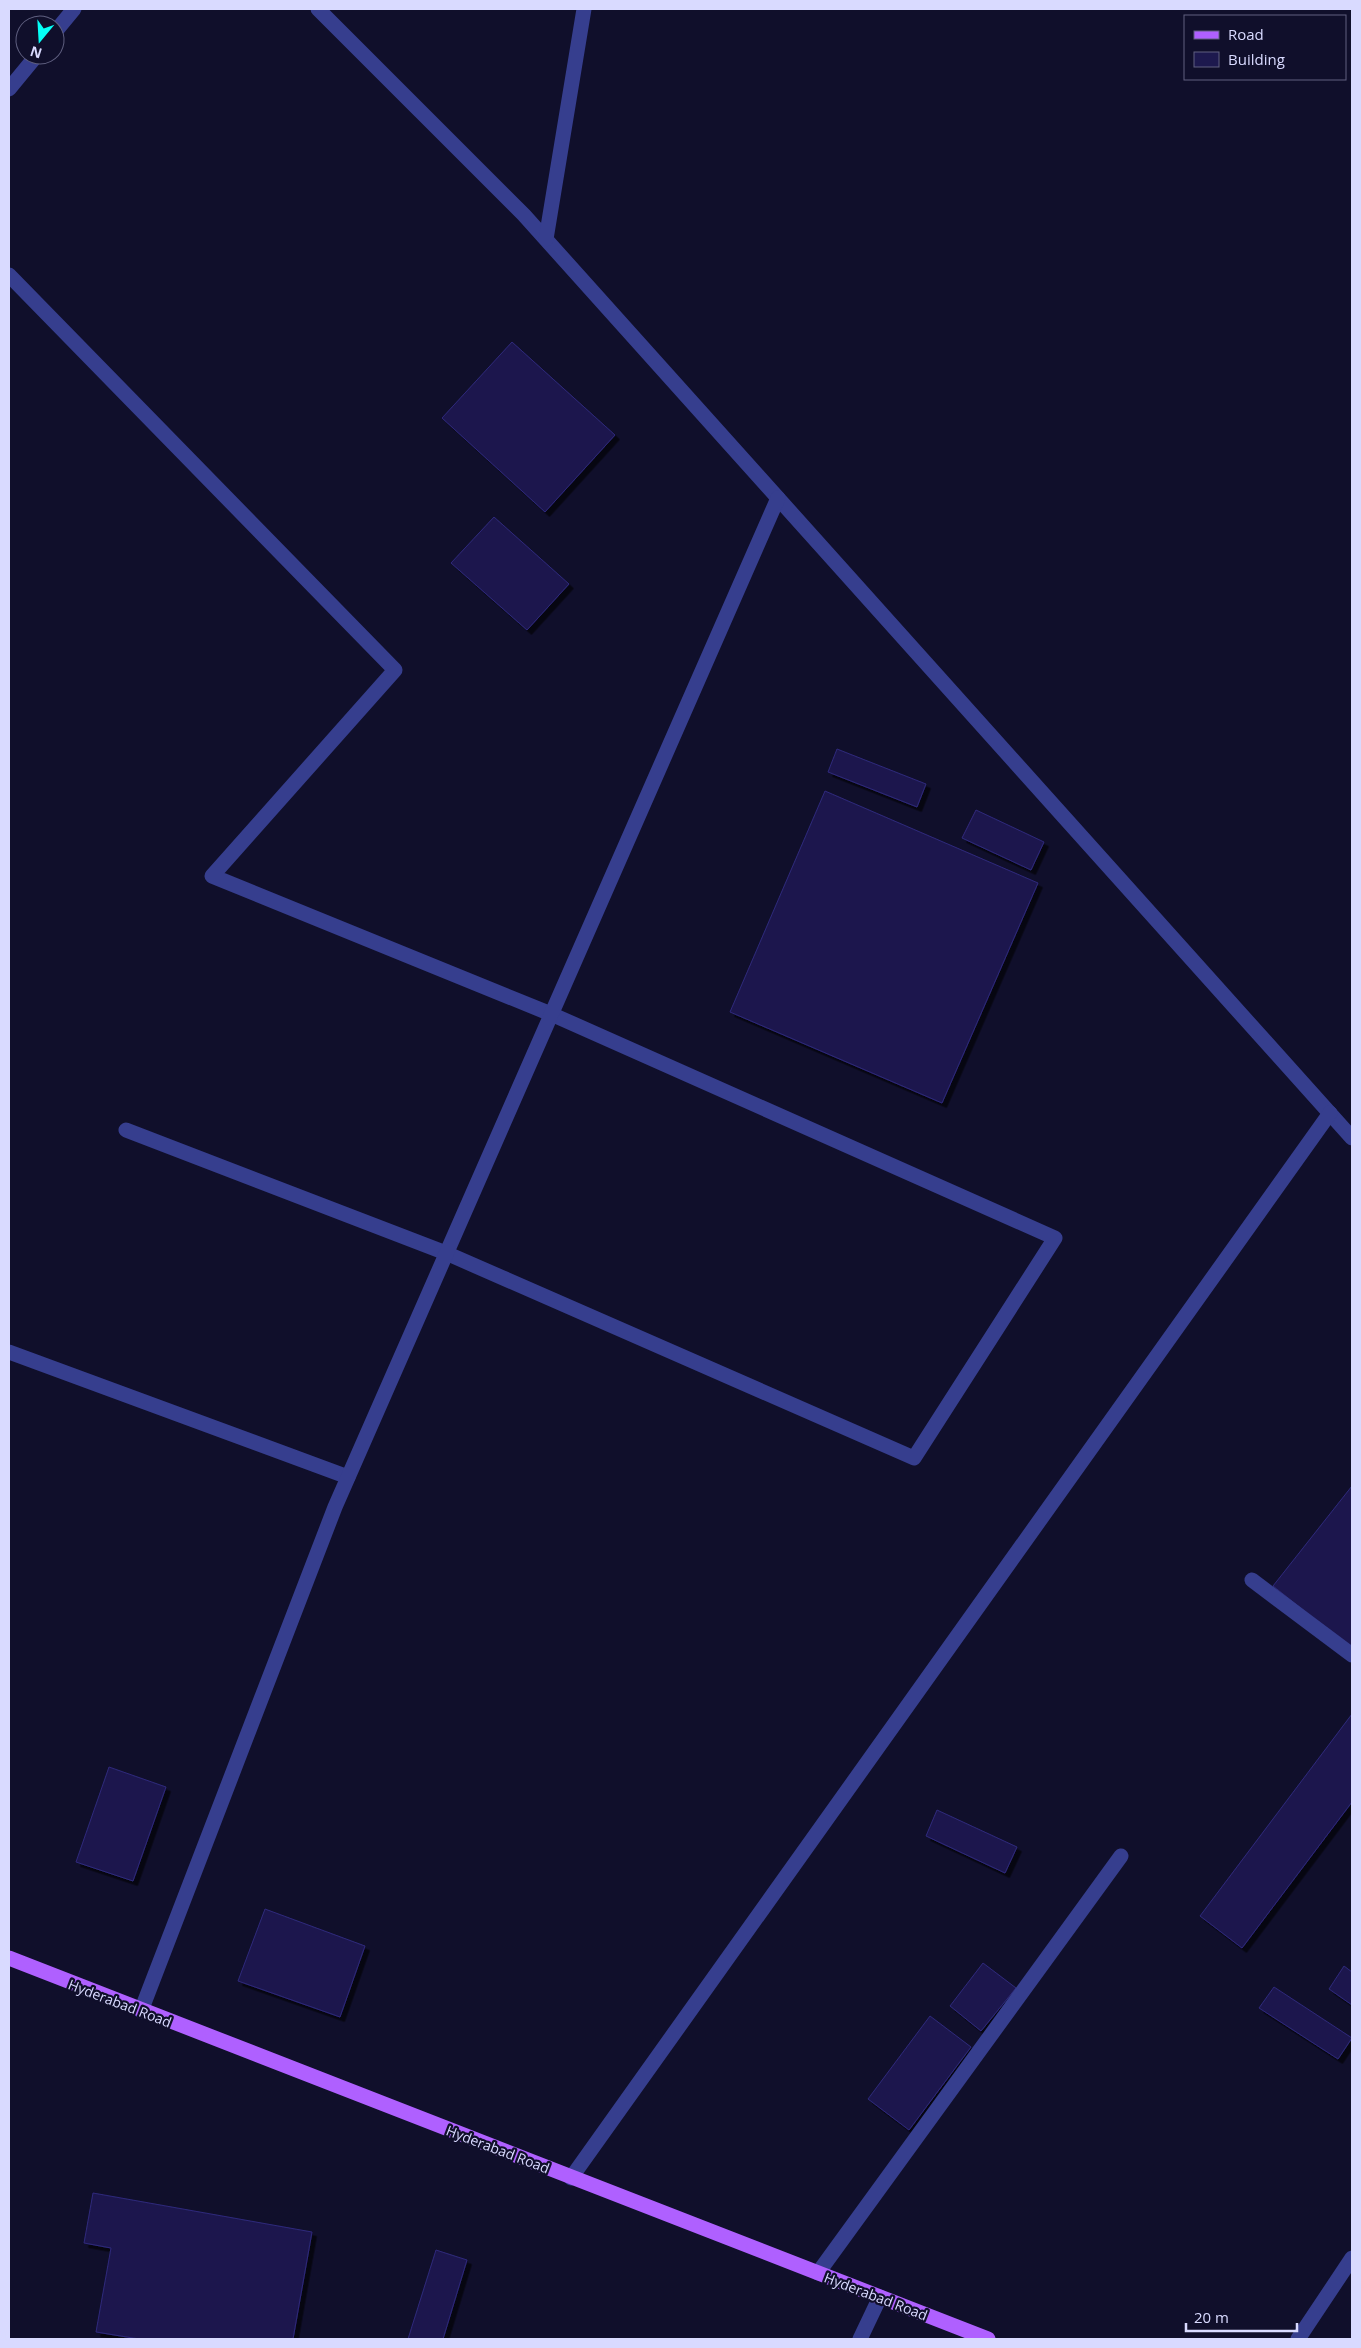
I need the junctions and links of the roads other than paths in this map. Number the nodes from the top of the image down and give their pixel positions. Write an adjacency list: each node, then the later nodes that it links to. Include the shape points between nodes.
1 (74, 9): 4 (street)
2 (318, 9): 7 (street)
3 (584, 9): 7 (street)
4 (65, 20)
5 (28, 65): 6 (street)
6 (9, 89)
7 (546, 239): 9 (street)
8 (9, 275): 10 (street, via 395,670 212,876)
9 (778, 498): 10 (street); 11 (street)
10 (551, 1014): 14 (street); 14 (street, via 1055,1238 914,1458)
11 (1330, 1113): 13 (street); 22 (street)
12 (126, 1130): 14 (street)
13 (1352, 1138)
14 (446, 1253): 16 (street)
15 (9, 1352): 16 (street)
16 (348, 1477): 21 (street)
17 (1252, 1580): 18 (street)
18 (1352, 1655)
19 (1121, 1856): 24 (street)
20 (9, 1958): 21 (main road, Hyderabad Road)
21 (141, 2011): 22 (main road, Hyderabad Road)
22 (571, 2178): 24 (main road, Hyderabad Road)
23 (1352, 2258): 28 (street)
24 (818, 2273): 25 (main road, Hyderabad Road)
25 (880, 2297): 26 (street); 27 (main road, Hyderabad Road)
26 (860, 2339)
27 (988, 2339)
28 (1298, 2339)

